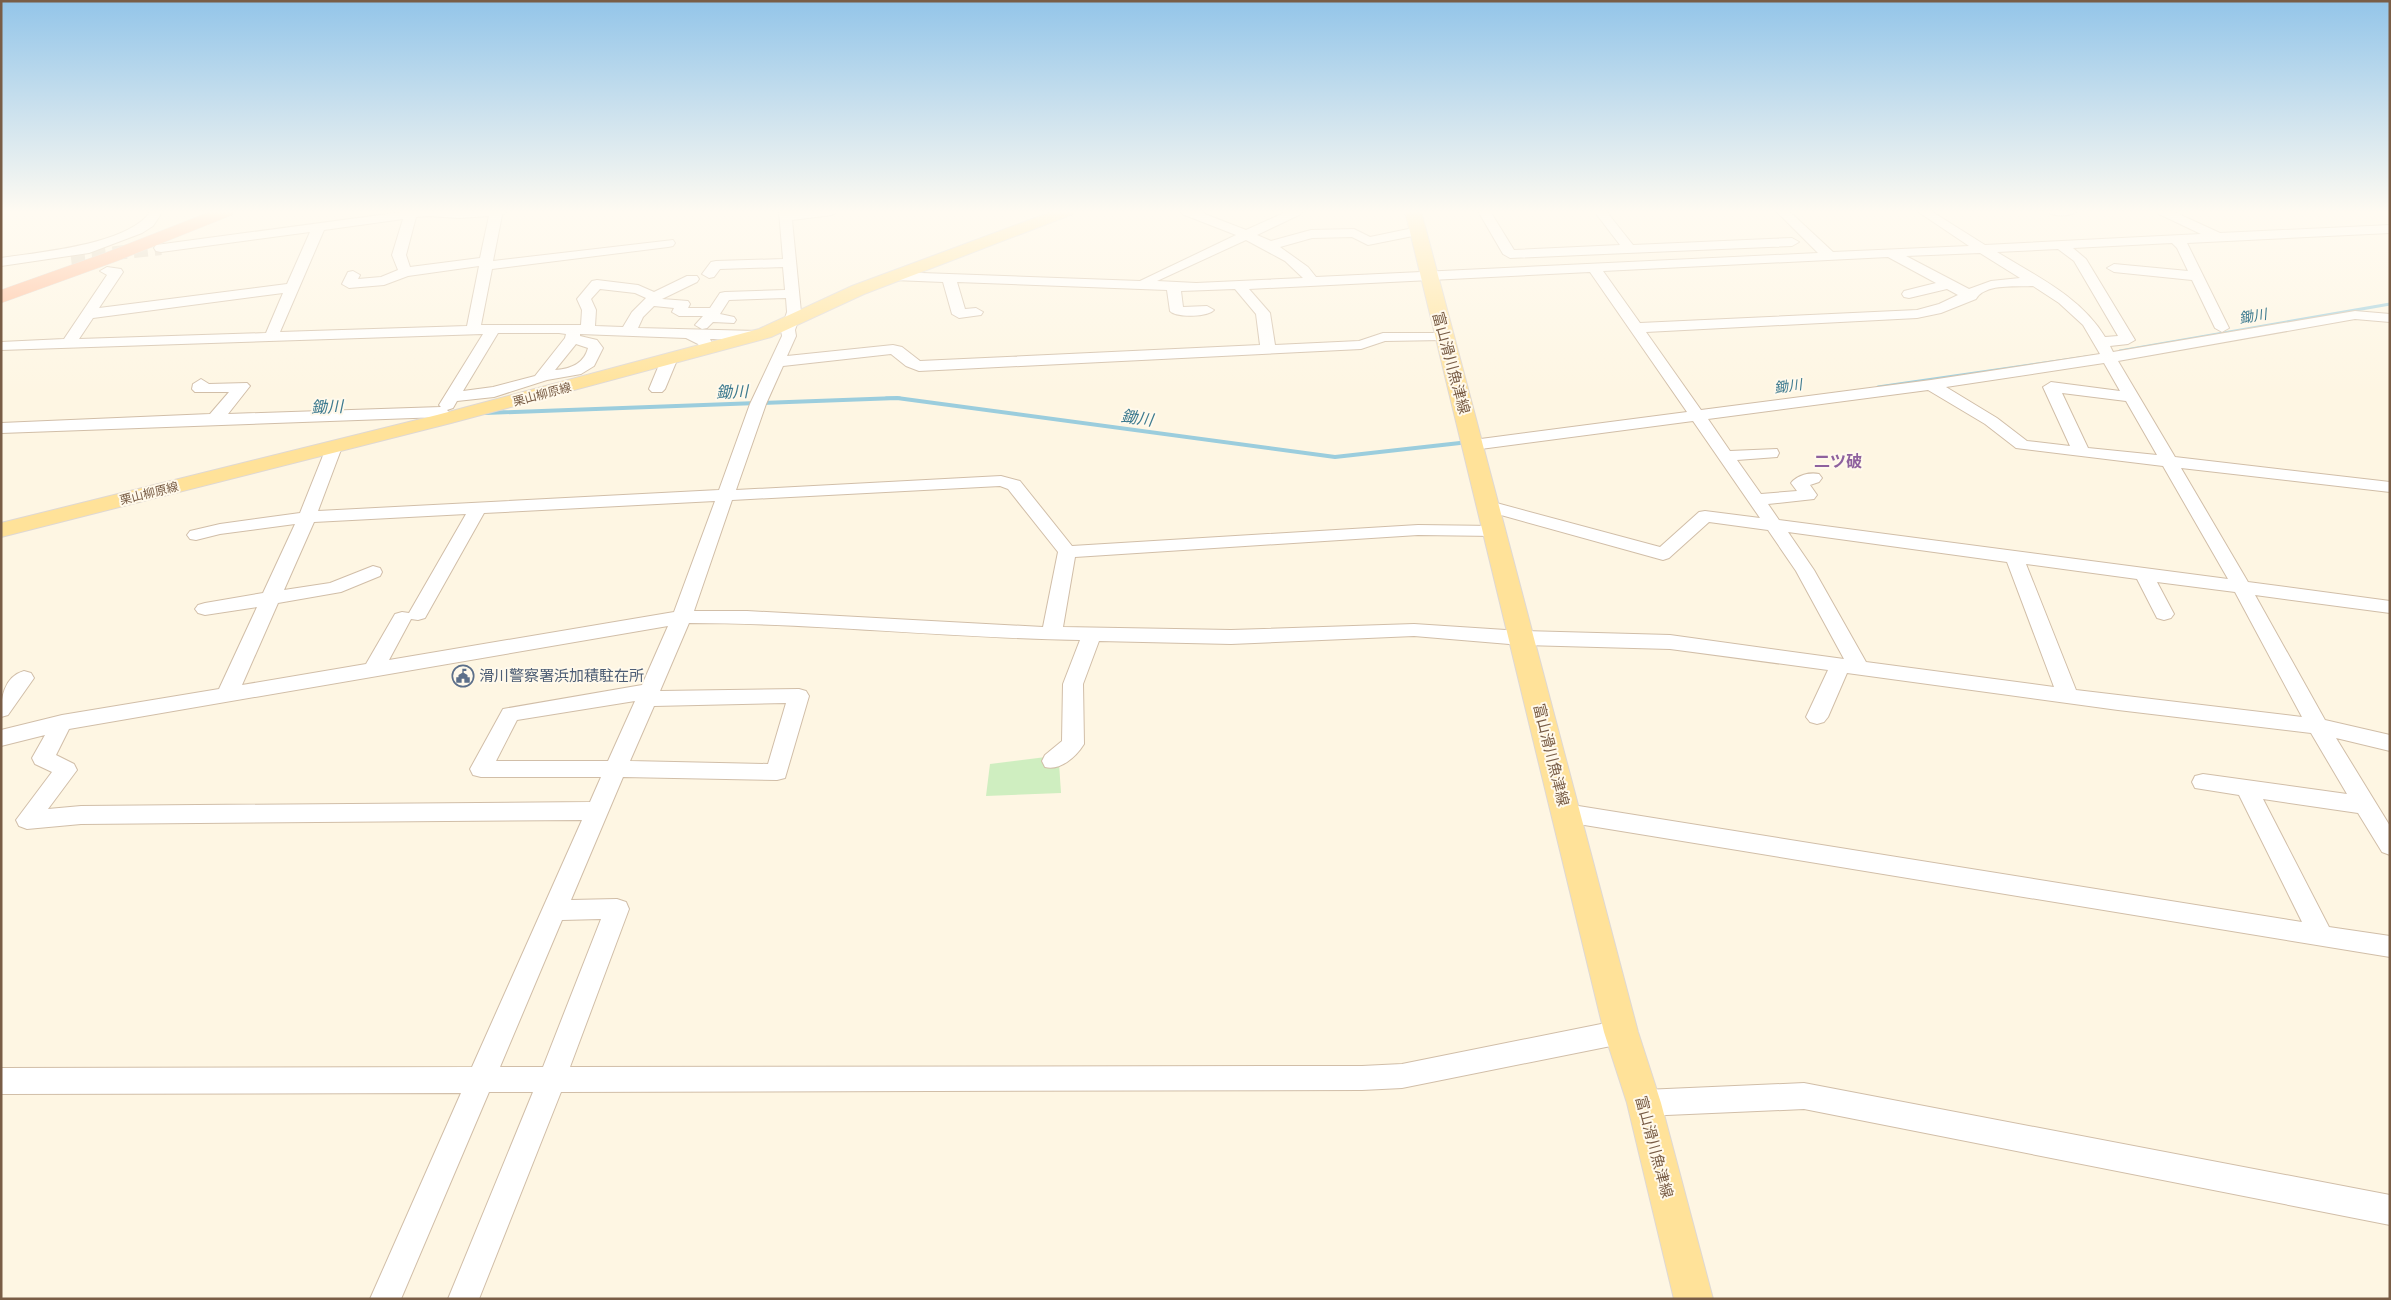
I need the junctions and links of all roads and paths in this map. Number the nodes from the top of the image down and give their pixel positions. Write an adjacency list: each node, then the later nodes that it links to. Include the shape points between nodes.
1 (52, 272): 33 (highway)
2 (71, 272): 37 (highway)
3 (113, 272): 41 (street, via 116,272)
4 (298, 272): 32 (street)
5 (405, 272): 6 (street); 20 (street, via 384,281 349,284)
6 (408, 272)
7 (485, 272): 48 (street)
8 (791, 272): 34 (street)
9 (906, 272): 21 (main road, 栗山柳原線)
10 (1169, 272): 30 (street)
11 (1302, 272): 26 (street)
12 (1428, 272): 23 (main road, 富山滑川魚津線)
13 (1527, 272): 23 (street)
14 (1597, 272): 46 (street)
15 (1926, 272): 28 (street)
16 (2019, 272): 27 (street)
17 (2087, 272): 60 (street, via 2128,340)
18 (2152, 272): 22 (street)
19 (2195, 272): 22 (street)
20 (353, 275)
21 (894, 276): 24 (street); 45 (main road, 栗山柳原線, via 832,301)
22 (2197, 276): 50 (street)
23 (1429, 277): 26 (street); 54 (main road, 富山滑川魚津線)
24 (949, 278): 30 (street); 40 (street, via 959,314)
25 (692, 279): 38 (street)
26 (1313, 282): 29 (street)
27 (2036, 282): 36 (street, via 1987,287); 60 (street, via 2064,300 2089,324)
28 (1949, 284): 35 (street); 36 (street)
29 (1239, 285): 31 (street); 59 (street, via 1262,312)
30 (1143, 286): 31 (street)
31 (1173, 286): 39 (street, via 1177,311)
32 (291, 288): 41 (street); 55 (street)
33 (1, 291)
34 (793, 294): 42 (street, via 725,296); 45 (street)
35 (1909, 294)
36 (1971, 296): 46 (street, via 1936,311 1917,314)
37 (1, 297)
38 (652, 300): 42 (street, via 683,304 679,312); 49 (street, via 636,315); 51 (street, via 638,289 597,284 584,298 589,310)
39 (1207, 310)
40 (976, 312)
41 (88, 314): 56 (street)
42 (712, 315): 44 (street); 52 (street)
43 (2390, 318): 50 (street, via 2355,315)
44 (729, 320)
45 (792, 322): 53 (main road, 栗山柳原線); 62 (street)
46 (1636, 328): 69 (street)
47 (493, 329): 48 (street); 51 (street); 67 (street)
48 (474, 330): 55 (street)
49 (628, 332): 51 (street); 52 (street)
50 (2228, 332): 60 (street)
51 (578, 333): 63 (street); 63 (street, via 596,348 591,361 574,371)
52 (691, 335): 53 (street); 58 (street, via 704,342)
53 (758, 335): 58 (main road, 栗山柳原線)
54 (1444, 336): 59 (street, via 1383,337 1361,345); 73 (main road, 富山滑川魚津線)
55 (271, 337): 56 (street)
56 (68, 344): 57 (street)
57 (1, 346)
58 (708, 349): 61 (main road, 栗山柳原線)
59 (1268, 349): 62 (street, via 919,366 912,365 900,351 893,349)
60 (2105, 349): 65 (street); 68 (street)
61 (669, 360): 66 (street); 70 (main road, 栗山柳原線)
62 (778, 362): 81 (street, via 758,404)
63 (542, 376): 67 (street, via 494,392)
64 (201, 384): 71 (street, via 200,390 242,386)
65 (1931, 385): 69 (street); 75 (street, via 1991,421 2022,445)
66 (657, 389)
67 (452, 396): 70 (street)
68 (2133, 397): 75 (street, via 2051,388); 78 (street)
69 (1696, 414): 73 (street); 77 (street)
70 (443, 416): 71 (street); 74 (main road, 栗山柳原線)
71 (215, 419): 72 (street)
72 (1, 428)
73 (1473, 445): 83 (main road, 富山滑川魚津線)
74 (334, 447): 85 (street); 87 (main road, 栗山柳原線)
75 (2081, 451): 78 (street)
76 (1771, 453): 77 (street)
77 (1726, 456): 82 (street)
78 (2170, 461): 80 (street); 94 (street)
79 (1813, 478): 82 (street, via 1800,483 1808,495)
80 (2390, 487)
81 (726, 494): 84 (street); 90 (street, via 1001,481 1014,484); 99 (street)
82 (1754, 500): 86 (street)
83 (1489, 506): 86 (street, via 1663,554 1705,516); 88 (main road, 富山滑川魚津線)
84 (478, 508): 85 (street); 104 (street)
85 (307, 517): 89 (street); 95 (street)
86 (1771, 523): 91 (street); 103 (street, via 1805,570)
87 (1, 530)
88 (1495, 530): 90 (street, via 1418,530); 102 (main road, 富山滑川魚津線)
89 (196, 535)
90 (1067, 552): 100 (street)
91 (2014, 557): 93 (street); 108 (street)
92 (373, 572): 95 (street, via 334,588)
93 (2144, 575): 94 (street); 98 (street)
94 (2242, 588): 96 (street); 112 (street)
95 (270, 598): 97 (street); 107 (street)
96 (2390, 607)
97 (205, 609)
98 (2164, 614)
99 (682, 617): 100 (street, via 747,617 994,632); 104 (street); 106 (street)
100 (1052, 632): 101 (street)
101 (1092, 634): 102 (street, via 1230,637 1414,630); 115 (street, via 1073,684 1073,744)
102 (1522, 638): 103 (street, via 1670,642); 121 (main road, 富山滑川魚津線)
103 (1850, 668): 108 (street); 110 (street)
104 (373, 670): 107 (street)
105 (24, 678): 109 (street)
106 (648, 694): 116 (street); 116 (street, via 510,714 481,769); 116 (street, via 799,696 777,772)
107 (227, 695): 111 (street)
108 (2068, 696): 112 (street)
109 (1, 710)
110 (1817, 717)
111 (62, 723): 113 (street); 120 (street, via 43,758 66,770 27,820 81,815)
112 (2318, 726): 114 (street); 119 (street)
113 (1, 738)
114 (2390, 743)
115 (1053, 762)
116 (615, 769): 120 (street)
117 (2203, 782): 118 (street)
118 (2246, 788): 119 (street); 124 (street)
119 (2365, 805): 122 (street)
120 (597, 812): 123 (street)
121 (1566, 813): 124 (street); 126 (main road, 富山滑川魚津線)
122 (2390, 846)
123 (554, 910): 127 (street); 128 (street, via 617,909)
124 (2321, 936): 125 (street)
125 (2390, 947)
126 (1621, 1032): 128 (street, via 1402,1076 1382,1077); 130 (main road, 富山滑川魚津線)
127 (481, 1080): 128 (street); 129 (street); 132 (street)
128 (552, 1080): 133 (street)
129 (1, 1081)
130 (1644, 1103): 131 (street, via 1804,1096); 134 (main road, 富山滑川魚津線)
131 (2390, 1210)
132 (385, 1299)
133 (463, 1299)
134 (1694, 1299)

